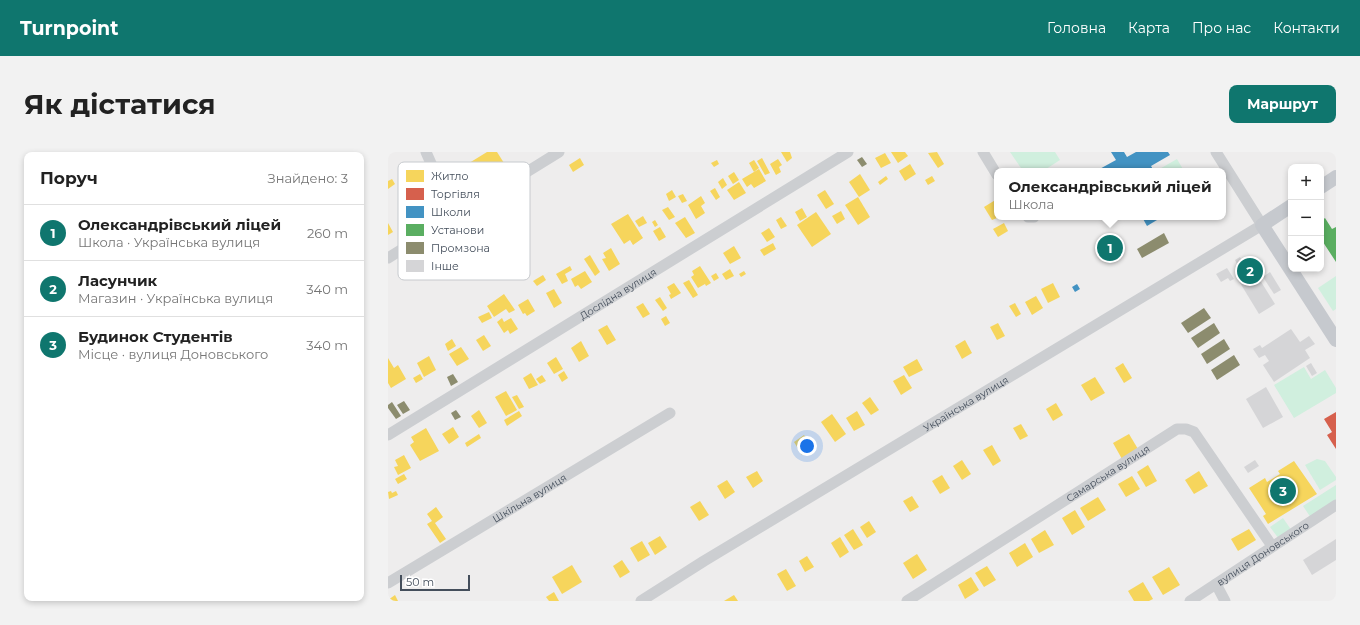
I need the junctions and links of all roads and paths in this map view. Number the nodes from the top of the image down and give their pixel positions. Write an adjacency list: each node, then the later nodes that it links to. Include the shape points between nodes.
1 (426, 152): 6 (street)
2 (558, 152): 9 (street)
3 (848, 152): 19 (street, Дослідна вулиця)
4 (983, 152): 10 (street)
5 (1216, 152): 7 (street)
6 (430, 162)
7 (1226, 168)
8 (1226, 168): 14 (street)
9 (530, 170)
10 (994, 170)
11 (1336, 177): 12 (main road)
12 (1324, 185)
13 (1288, 208): 14 (main road, Українська вулиця)
14 (1262, 226): 17 (main road); 24 (street, Українська вулиця)
15 (398, 252): 16 (street)
16 (388, 258)
17 (1336, 340)
18 (670, 413): 22 (street, Шкільна вулиця)
19 (388, 435)
20 (1336, 505): 21 (street, вулиця Доновського)
21 (1272, 546): 23 (street, вулиця Доновського); 25 (street, Самарська вулиця, via 1194,432 1177,429)
22 (388, 583)
23 (1216, 584): 26 (street, вулиця Доновського); 27 (street)
24 (641, 601)
25 (907, 601)
26 (1190, 601)
27 (1225, 601)

